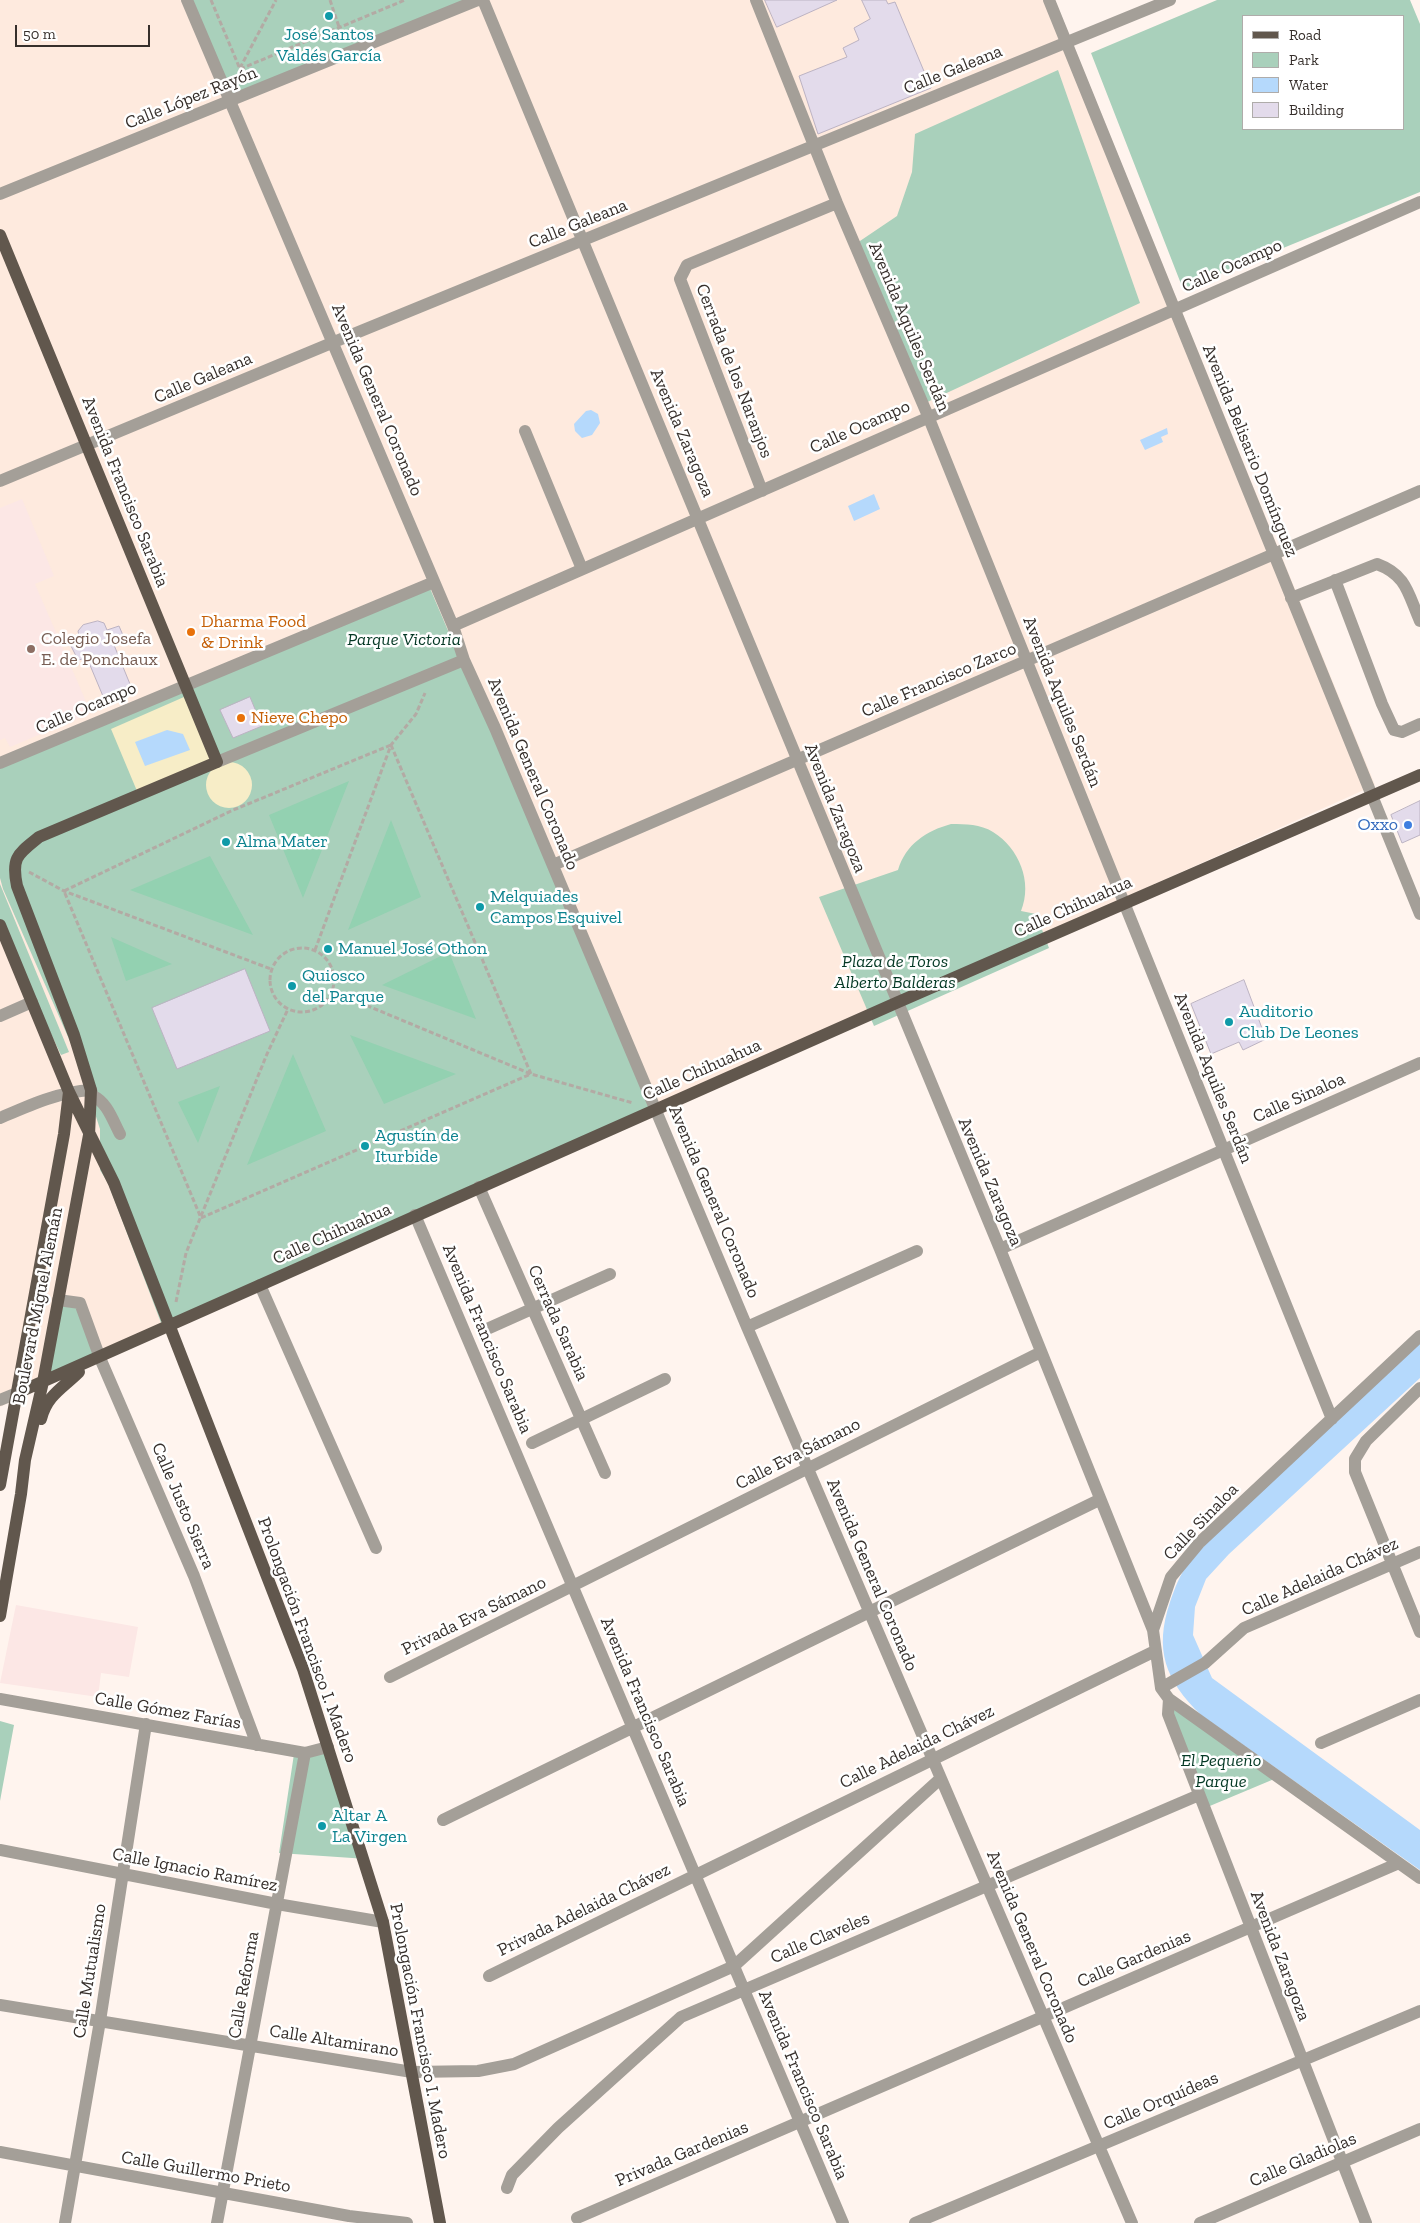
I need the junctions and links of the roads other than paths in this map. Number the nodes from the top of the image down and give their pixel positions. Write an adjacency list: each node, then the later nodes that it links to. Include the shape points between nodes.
1 (187, 0): 8 (street, Avenida General Coronado)
2 (478, 0): 8 (street, Calle López Rayón)
3 (483, 0): 14 (street, Avenida Zaragoza)
4 (756, 0): 9 (street, Avenida Aquiles Serdán)
5 (1049, 0): 7 (street, Avenida Belisario Domínguez)
6 (1170, 0): 7 (street, Calle Galeana)
7 (1066, 43): 9 (street, Calle Galeana); 15 (street, Avenida Belisario Domínguez)
8 (229, 101): 10 (street, Calle López Rayón); 16 (street, Avenida General Coronado)
9 (814, 146): 12 (street, Avenida Aquiles Serdán); 14 (street, Calle Galeana)
10 (0, 194)
11 (1420, 202): 15 (street, Calle Ocampo)
12 (837, 203): 17 (street, Avenida Aquiles Serdán); 21 (street, Cerrada de los Naranjos, via 687,265 680,279)
13 (0, 235): 19 (main road, Avenida Francisco Sarabia)
14 (583, 242): 16 (street, Calle Galeana); 23 (street, Avenida Zaragoza)
15 (1174, 310): 17 (street, Calle Ocampo); 24 (street, Avenida Belisario Domínguez)
16 (334, 342): 19 (street, Calle Galeana); 27 (street, Avenida General Coronado)
17 (928, 416): 21 (street, Calle Ocampo); 32 (street, Avenida Aquiles Serdán)
18 (525, 431): 25 (street)
19 (87, 446): 20 (street, Calle Galeana); 33 (main road, Avenida Francisco Sarabia)
20 (0, 481)
21 (762, 491): 23 (street, Calle Ocampo)
22 (1420, 491): 24 (street, Calle Francisco Zarco)
23 (698, 518): 25 (street, Calle Ocampo); 35 (street, Avenida Zaragoza)
24 (1273, 554): 28 (street, Avenida Belisario Domínguez); 32 (street, Calle Francisco Zarco)
25 (582, 569): 30 (street, Calle Ocampo)
26 (1335, 580): 28 (street); 29 (street, via 1377,564 1394,570 1404,584); 34 (street, via 1394,730 1402,732)
27 (434, 582): 30 (street, Avenida General Coronado); 33 (street, Calle Ocampo)
28 (1291, 598): 39 (street, Avenida Belisario Domínguez)
29 (1420, 621)
30 (453, 626): 31 (street, Avenida General Coronado)
31 (464, 660): 36 (street); 40 (street, Avenida General Coronado)
32 (1027, 661): 35 (street, Calle Francisco Zarco); 41 (street, Avenida Aquiles Serdán)
33 (186, 686): 36 (main road, Avenida Francisco Sarabia); 37 (street, Calle Ocampo)
34 (1420, 724)
35 (797, 761): 40 (street, Calle Francisco Zarco); 45 (street, Avenida Zaragoza)
36 (217, 762): 48 (main road, Boulevard Miguel Alemán, via 39,837 14,865 17,886 74,1035)
37 (0, 763)
38 (1420, 775): 39 (main road, Calle Chihuahua)
39 (1372, 796): 41 (main road, Calle Chihuahua); 42 (street, Avenida Belisario Domínguez)
40 (553, 865): 50 (street, Avenida General Coronado)
41 (1124, 904): 45 (main road, Calle Chihuahua); 54 (street, Avenida Aquiles Serdán)
42 (1420, 914)
43 (0, 925): 44 (main road, Prolongación Francisco I. Madero)
44 (32, 1002): 46 (street); 49 (main road, Prolongación Francisco I. Madero)
45 (896, 1003): 50 (main road, Calle Chihuahua); 57 (street, Avenida Zaragoza)
46 (0, 1016)
47 (1420, 1063): 54 (street, Calle Sinaloa)
48 (91, 1090): 49 (street); 52 (street, via 110,1113); 53 (main road, Boulevard Miguel Alemán)
49 (69, 1092): 51 (street); 53 (main road, Prolongación Francisco I. Madero); 72 (main road, Boulevard Miguel Alemán)
50 (656, 1110): 55 (main road, Calle Chihuahua); 64 (street, Avenida General Coronado)
51 (0, 1118)
52 (120, 1134)
53 (89, 1135): 61 (main road, Boulevard Miguel Alemán); 63 (main road, Prolongación Francisco I. Madero, via 114,1182)
54 (1223, 1150): 57 (street, Calle Sinaloa); 76 (street, Avenida Aquiles Serdán)
55 (480, 1187): 56 (main road, Calle Chihuahua); 62 (street, Cerrada Sarabia)
56 (415, 1215): 60 (main road, Calle Chihuahua); 86 (street, Avenida Francisco Sarabia)
57 (1000, 1250): 67 (street, Avenida Zaragoza)
58 (917, 1251): 64 (street)
59 (610, 1274): 62 (street)
60 (260, 1285): 63 (main road, Calle Chihuahua); 83 (street)
61 (58, 1300): 68 (street, Calle Justo Sierra, via 80,1303); 70 (main road, Boulevard Miguel Alemán)
62 (533, 1308): 65 (street); 75 (street, Cerrada Sarabia)
63 (172, 1326): 68 (main road, Calle Chihuahua); 101 (main road, Prolongación Francisco I. Madero, via 303,1670)
64 (747, 1327): 79 (street, Avenida General Coronado)
65 (487, 1329)
66 (1420, 1336): 76 (street, Calle Sinaloa)
67 (1039, 1353): 79 (street, Calle Eva Sámano); 82 (street, Avenida Zaragoza)
68 (94, 1361): 70 (main road, Calle Chihuahua); 78 (main road, via 48,1400 35,1445); 100 (street, Calle Justo Sierra, via 194,1576)
69 (665, 1379): 75 (street)
70 (43, 1382): 72 (main road, Calle Chihuahua); 78 (main road, Boulevard Miguel Alemán)
71 (1420, 1388): 73 (street)
72 (17, 1393): 74 (street, Calle Chihuahua); 81 (main road, Boulevard Miguel Alemán)
73 (1414, 1397): 85 (street, via 1366,1441 1355,1459 1355,1472)
74 (0, 1400)
75 (582, 1419): 77 (street); 80 (street, Cerrada Sarabia)
76 (1332, 1419): 89 (street, Calle Sinaloa, via 1195,1549 1171,1577)
77 (532, 1443)
78 (25, 1460): 88 (main road, Boulevard Miguel Alemán)
79 (807, 1468): 86 (street, Calle Eva Sámano); 87 (street, Avenida General Coronado)
80 (605, 1473)
81 (0, 1485)
82 (1100, 1500): 87 (street); 89 (street, Avenida Zaragoza)
83 (376, 1548)
84 (1420, 1552): 85 (street, Calle Adelaida Chávez)
85 (1392, 1564): 90 (street); 93 (street, Calle Adelaida Chávez, via 1244,1628 1205,1663)
86 (572, 1586): 92 (street, Privada Eva Sámano); 98 (street, Avenida Francisco Sarabia)
87 (869, 1613): 98 (street); 103 (street, Avenida General Coronado)
88 (0, 1616)
89 (1153, 1630): 91 (street, Calle Sinaloa)
90 (1420, 1632)
91 (1154, 1651): 93 (street, Calle Sinaloa); 103 (street, Calle Adelaida Chávez)
92 (390, 1676)
93 (1167, 1685): 95 (street, Calle Sinaloa)
94 (0, 1699): 97 (street, Calle Gómez Farías)
95 (1169, 1699): 105 (street, Avenida Zaragoza, via 1168,1714); 108 (street, Calle Sinaloa)
96 (1420, 1700): 99 (street)
97 (146, 1724): 100 (street, Calle Gómez Farías); 109 (street, Calle Mutualismo)
98 (633, 1729): 106 (street); 110 (street, Avenida Francisco Sarabia)
99 (1321, 1743)
100 (258, 1745): 102 (street, Calle Gómez Farías)
101 (328, 1748): 102 (street, Calle Gómez Farías); 114 (main road, Prolongación Francisco I. Madero)
102 (305, 1753): 113 (street, Calle Reforma)
103 (932, 1760): 104 (street, Avenida General Coronado); 110 (street, Calle Adelaida Chávez)
104 (940, 1779): 112 (street, Avenida General Coronado); 116 (street, Calle Claveles)
105 (1199, 1795): 112 (street, Calle Claveles); 115 (street, Avenida Zaragoza)
106 (443, 1820)
107 (0, 1850): 109 (street, Calle Ignacio Ramírez)
108 (1399, 1863): 111 (street, Calle Sinaloa); 115 (street, Calle Gardenias)
109 (123, 1874): 113 (street, Calle Ignacio Ramírez); 122 (street, Calle Mutualismo)
110 (695, 1875): 116 (street, Avenida Francisco Sarabia); 117 (street, Privada Adelaida Chávez)
111 (1420, 1878)
112 (986, 1886): 118 (street, Calle Claveles); 121 (street, Avenida General Coronado)
113 (276, 1904): 114 (street, Calle Ignacio Ramírez); 123 (street, Calle Reforma)
114 (383, 1922): 125 (main road, Prolongación Francisco I. Madero)
115 (1250, 1928): 121 (street, Calle Gardenias); 124 (street, Avenida Zaragoza)
116 (734, 1966): 118 (street, Avenida Francisco Sarabia); 125 (street, Calle Altamirano, via 514,2064 478,2071)
117 (489, 1976)
118 (744, 1990): 126 (street, Avenida Francisco Sarabia); 132 (street, Calle Claveles, via 681,2016 558,2128 516,2170)
119 (0, 2005): 122 (street, Calle Altamirano)
120 (1420, 2011): 124 (street, Calle Orquídeas)
121 (1043, 2017): 126 (street, Calle Gardenias); 128 (street, Avenida General Coronado)
122 (100, 2021): 123 (street, Calle Altamirano); 131 (street, Calle Mutualismo)
123 (251, 2045): 125 (street, Calle Altamirano); 133 (street, Calle Reforma)
124 (1302, 2060): 128 (street, Calle Orquídeas); 130 (street, Avenida Zaragoza)
125 (412, 2072): 138 (main road, Prolongación Francisco I. Madero)
126 (800, 2122): 134 (street, Privada Gardenias); 139 (street, Avenida Francisco Sarabia)
127 (1420, 2128): 130 (street, Calle Gladiolas)
128 (1099, 2146): 140 (street, Calle Orquídeas); 141 (street, Avenida General Coronado)
129 (0, 2152): 131 (street, Calle Guillermo Prieto)
130 (1342, 2162): 142 (street, Calle Gladiolas); 143 (street, Avenida Zaragoza)
131 (75, 2166): 133 (street, Calle Guillermo Prieto); 135 (street, Calle Mutualismo)
132 (507, 2188)
133 (223, 2193): 136 (street, Calle Reforma); 137 (street, Calle Guillermo Prieto)
134 (577, 2218)
135 (65, 2223)
136 (217, 2223)
137 (407, 2223)
138 (440, 2223)
139 (843, 2223)
140 (915, 2223)
141 (1132, 2223)
142 (1200, 2223)
143 (1366, 2223)

